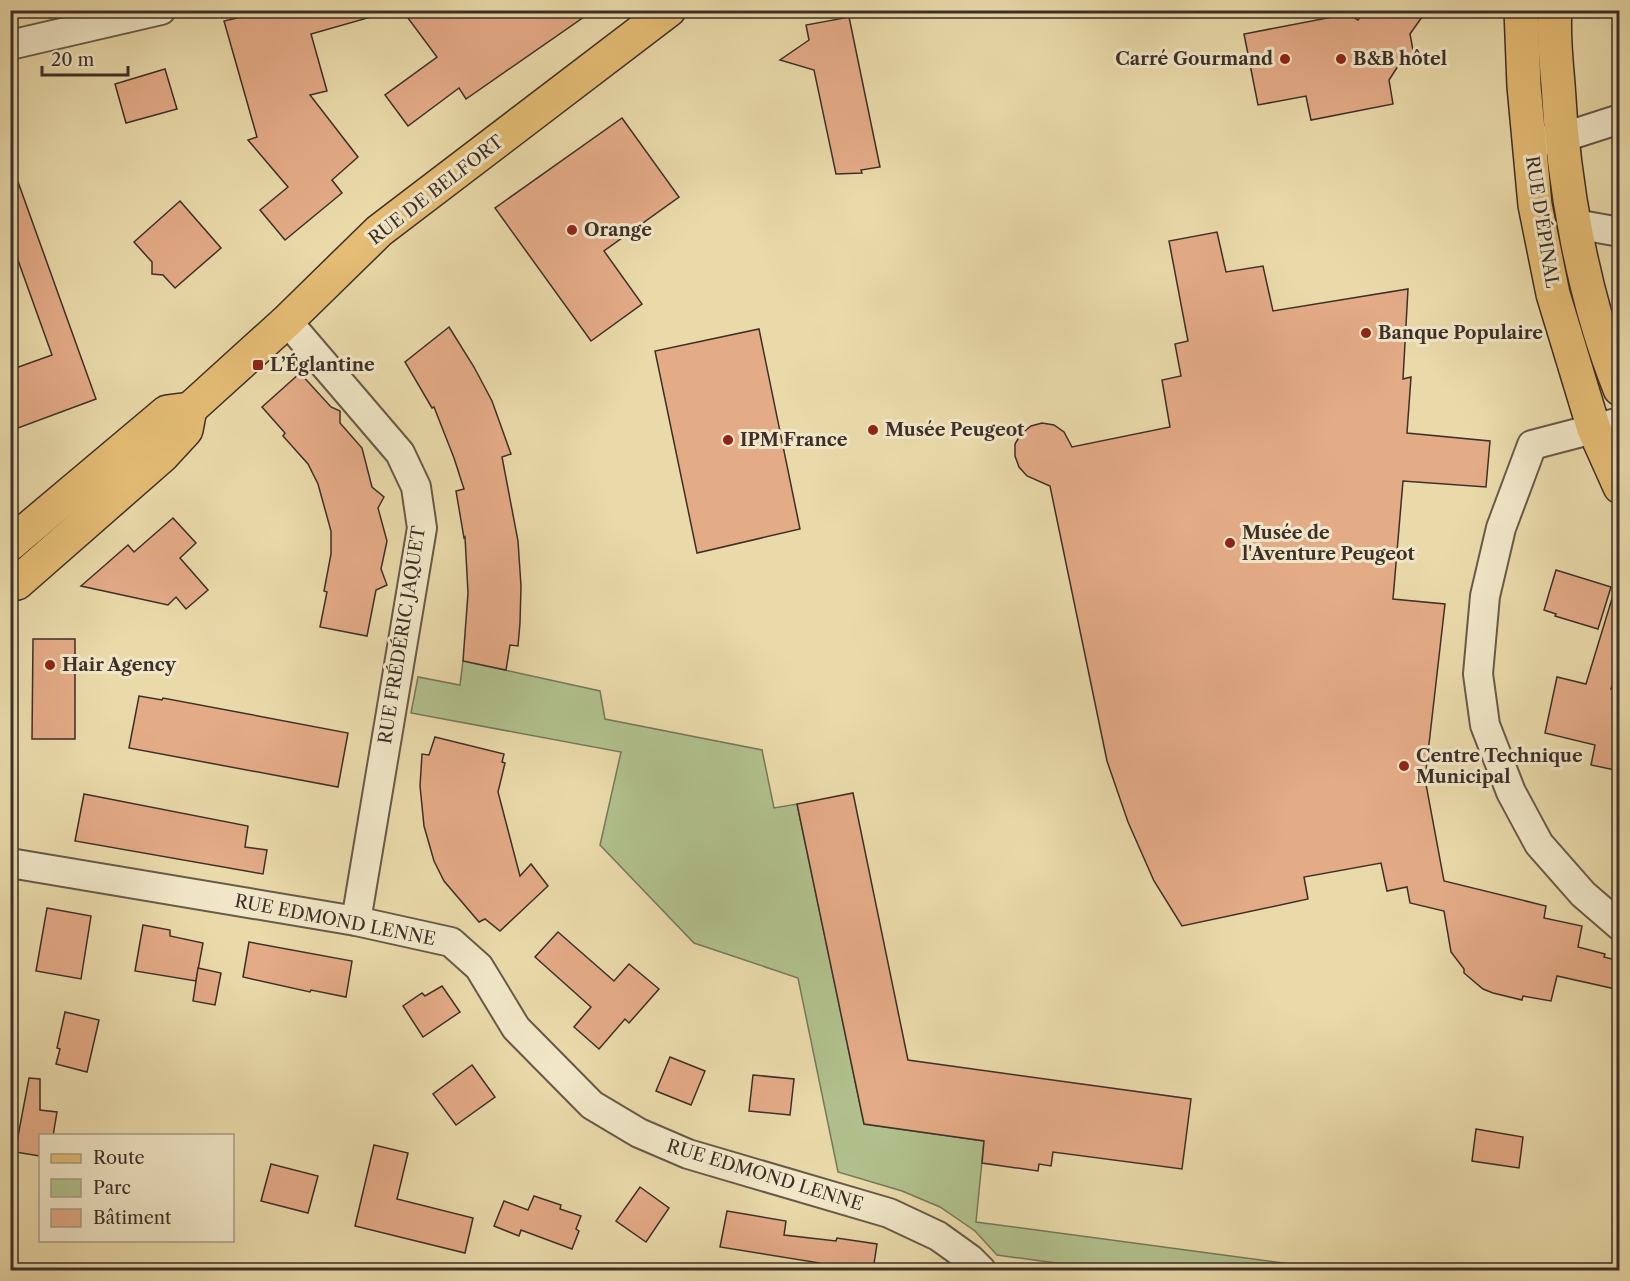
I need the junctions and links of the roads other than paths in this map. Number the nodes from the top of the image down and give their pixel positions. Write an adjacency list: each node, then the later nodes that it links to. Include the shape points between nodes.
1 (160, 10): 5 (street)
2 (669, 10): 11 (main road, RUE DE BELFORT, via 379,231)
3 (1521, 10): 8 (main road, RUE D'ÉPINAL)
4 (1555, 10): 7 (main road, RUE D'ÉPINAL)
5 (10, 45)
6 (1620, 119): 7 (street)
7 (1561, 138): 8 (street); 9 (main road, RUE D'ÉPINAL)
8 (1529, 144): 14 (main road, RUE D'ÉPINAL, via 1535,205 1553,294)
9 (1575, 224): 10 (street); 12 (main road, RUE D'ÉPINAL, via 1607,358)
10 (1620, 232)
11 (287, 321): 13 (main road, RUE DE BELFORT); 19 (street, RUE FRÉDÉRIC JAQUET, via 400,453 416,486 422,528)
12 (1620, 389)
13 (190, 409): 16 (main road, via 167,412); 17 (main road, via 186,430 162,456 17,584)
14 (1607, 425): 15 (main road, RUE D'ÉPINAL); 20 (street, via 1532,445 1498,540 1485,596 1478,674 1485,725 1511,792 1539,844 1583,894)
15 (1620, 487)
16 (10, 544)
17 (10, 585)
18 (10, 863): 19 (street, RUE EDMOND LENNE)
19 (356, 921): 21 (street, RUE EDMOND LENNE, via 451,942 479,967 516,1028 592,1105 639,1133 688,1154 889,1213 938,1236)
20 (1620, 926)
21 (981, 1270)

